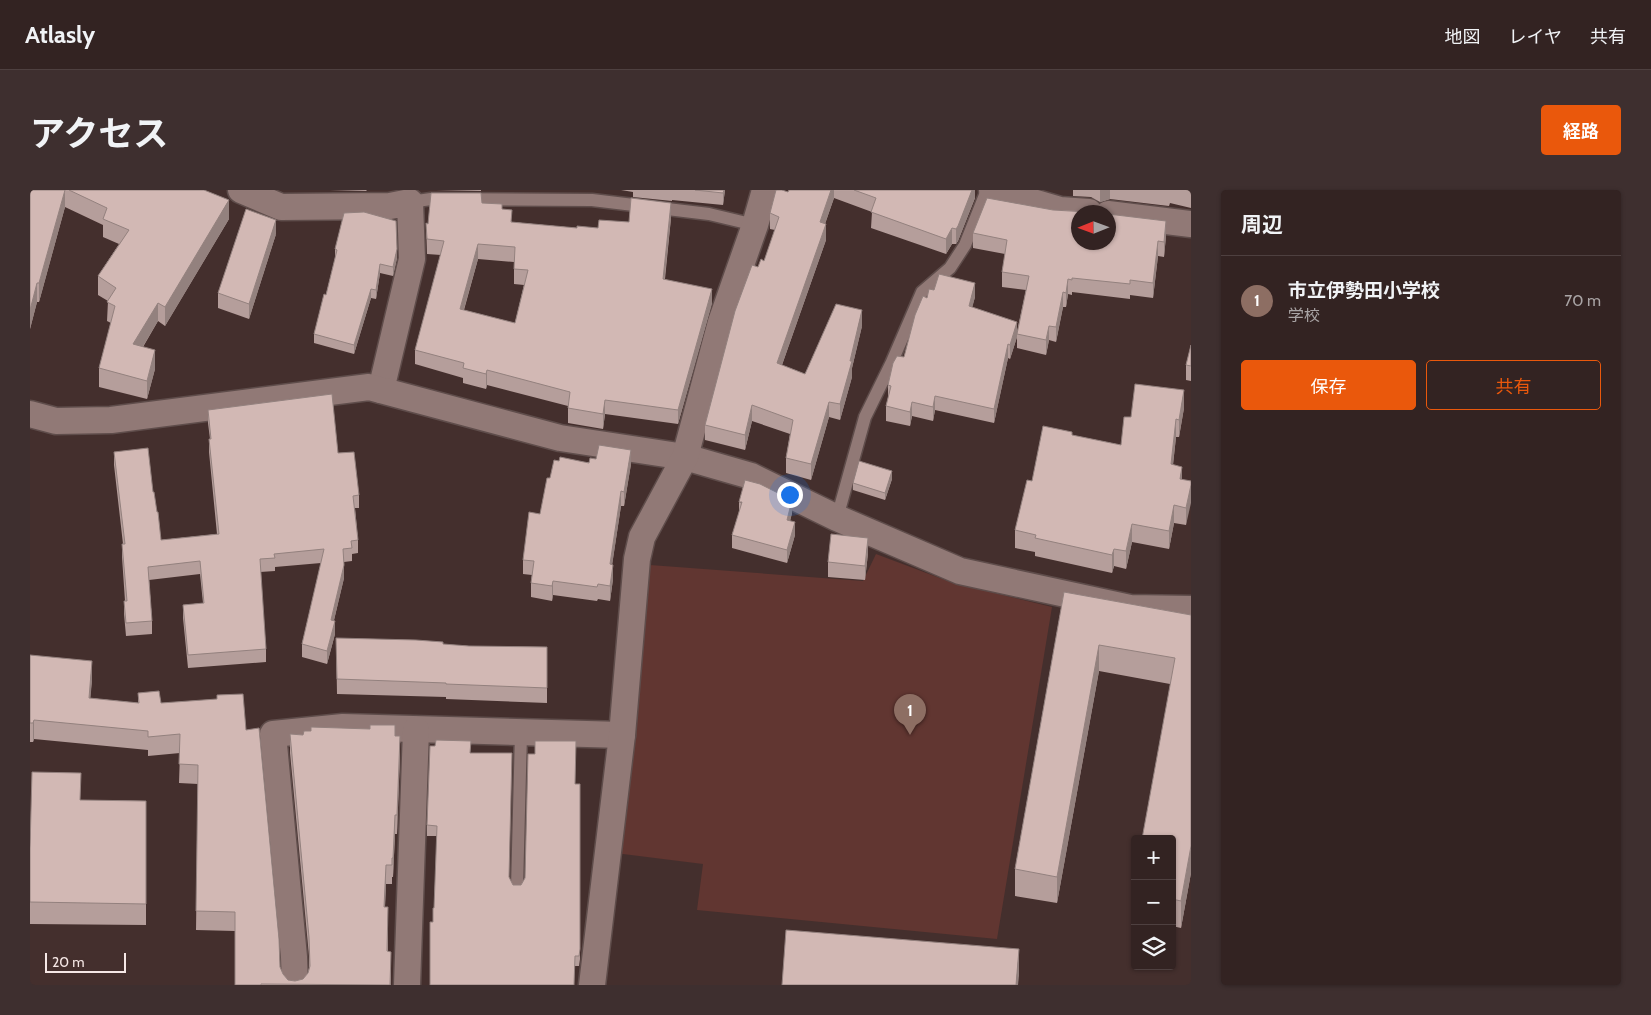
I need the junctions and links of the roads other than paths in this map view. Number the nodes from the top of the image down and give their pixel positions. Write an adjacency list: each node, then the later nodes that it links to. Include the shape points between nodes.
1 (240, 190): 6 (street, via 281,207 390,206)
2 (765, 190): 10 (street)
3 (986, 190): 14 (lane, via 965,245 950,268 922,292 865,417)
4 (992, 190): 5 (street)
5 (1061, 200): 7 (street)
6 (410, 202): 10 (lane, via 431,199 592,200 709,214); 11 (street, via 412,259)
7 (1073, 205)
8 (1116, 215): 9 (street)
9 (1191, 224)
10 (755, 225): 13 (street, via 721,322)
11 (381, 390): 12 (street, via 369,387 111,420 56,421); 13 (street, via 560,438)
12 (30, 414)
13 (685, 457): 14 (street, via 752,476); 18 (street, via 642,538 637,559)
14 (837, 518): 15 (street, via 960,571 1130,608)
15 (1191, 609)
16 (416, 730): 17 (street); 20 (street, via 343,727 272,734); 21 (street)
17 (521, 733): 18 (street); 19 (lane)
18 (622, 735): 22 (street)
19 (517, 888)
20 (295, 985)
21 (407, 985)
22 (592, 985)

